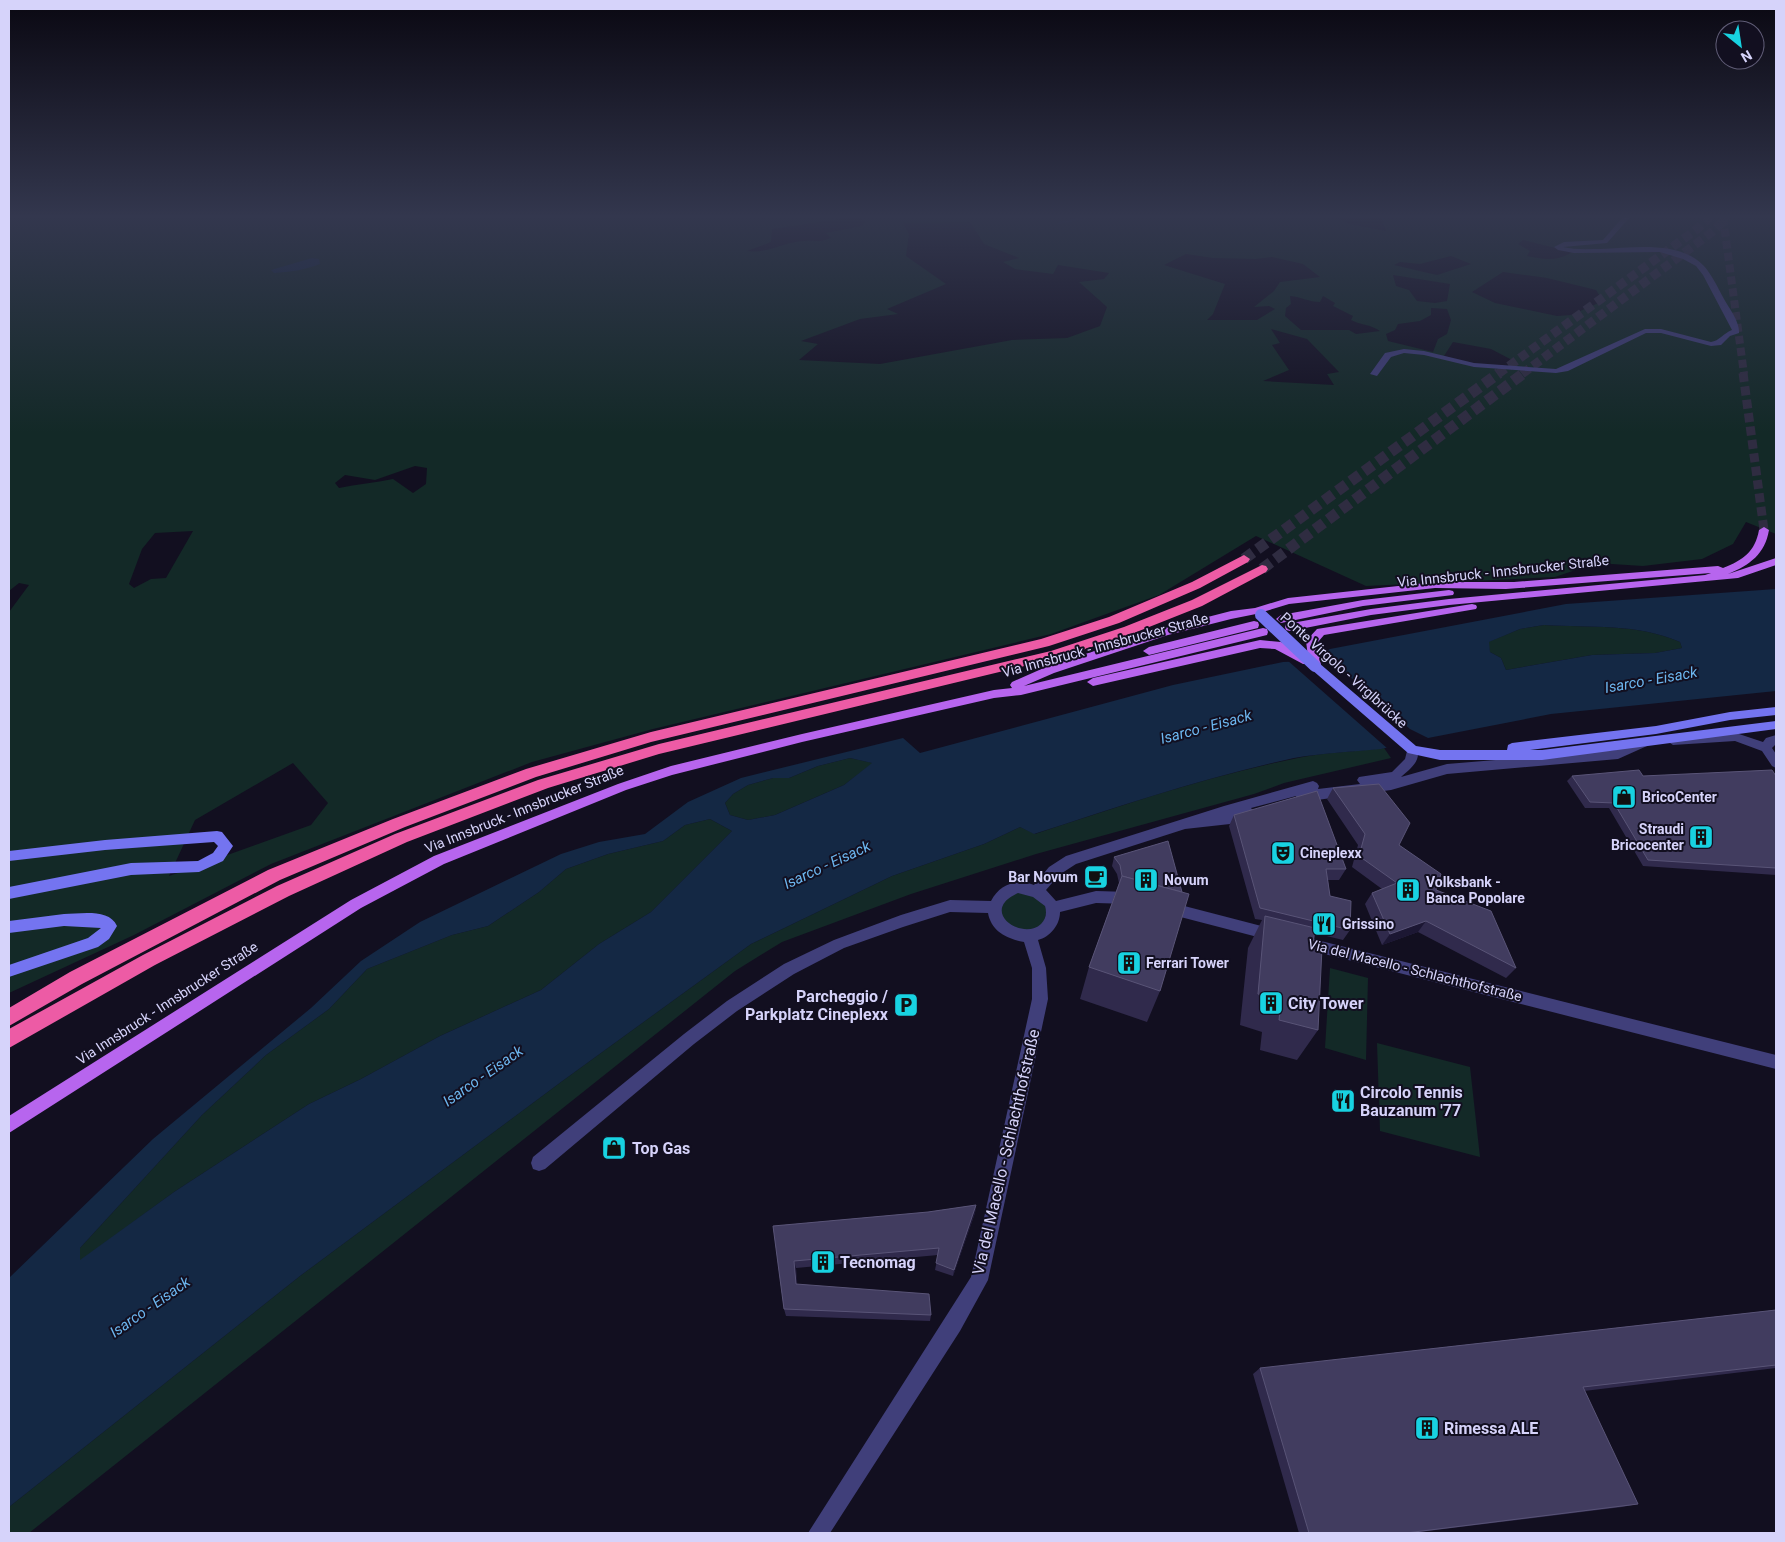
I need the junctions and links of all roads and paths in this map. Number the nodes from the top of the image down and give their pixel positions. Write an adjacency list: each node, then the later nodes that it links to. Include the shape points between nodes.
1 (1715, 289): 2 (street, via 1736,331 1726,334 1718,343 1689,340 1661,331 1645,331 1556,371 1472,365 1403,351 1392,352)
2 (1374, 374)
3 (1764, 530): 6 (main road, Via Innsbruck - Innsbrucker Straße, via 1760,548 1753,556)
4 (1244, 559): 34 (highway, via 1196,585 1114,620 1044,642 651,737 522,776 274,875 76,978)
5 (1776, 561): 8 (main road, via 1727,578)
6 (1730, 568): 8 (main road, Via Innsbruck - Innsbrucker Straße); 9 (main road, Via Innsbruck - Innsbrucker Straße)
7 (1262, 569): 35 (highway, via 1197,603 1053,655 659,749 543,784 401,838 283,891 149,960)
8 (1707, 578): 10 (main road, Via Innsbruck - Innsbrucker Straße)
9 (1512, 585): 11 (main road, Via Innsbruck - Innsbrucker Straße, via 1363,604); 12 (main road, via 1426,586 1288,601)
10 (1551, 593): 13 (main road, Via Innsbruck - Innsbrucker Straße, via 1449,602); 14 (main road, via 1321,632 1312,641)
11 (1281, 619)
12 (1258, 621): 14 (main road, Ponte Virgolo - Virglbrücke, bridge); 15 (main road, Via Innsbruck - Innsbrucker Straße); 15 (main road, via 1230,615 1166,632 1050,670)
13 (1290, 626)
14 (1315, 666): 15 (main road, bridge, via 1276,645 1260,644 1062,690); 22 (main road, Ponte Virgolo - Virglbrücke)
15 (1018, 688): 37 (main road, Via Innsbruck - Innsbrucker Straße, via 671,771 622,787 439,860 356,904)
16 (1776, 710): 23 (main road)
17 (1776, 725): 19 (main road)
18 (1776, 739): 21 (street, via 1770,741)
19 (1665, 741): 20 (main road); 21 (street, via 1736,737)
20 (1643, 743): 23 (main road, via 1542,755); 25 (street, via 1618,754 1431,771 1408,781 1326,791 1230,819)
21 (1766, 748): 24 (street)
22 (1412, 750): 23 (main road, via 1440,755); 25 (street, via 1411,761 1395,776 1298,789)
23 (1475, 754)
24 (1776, 763)
25 (1188, 824): 27 (street, via 1071,860 1054,871)
26 (9, 856): 28 (main road, via 216,836 226,846 218,857 199,866 131,870)
27 (1037, 891): 29 (street, via 1016,887 1003,892); 30 (street)
28 (9, 893)
29 (994, 907): 32 (street, via 995,915 1004,928); 38 (street, via 950,906 856,937 789,969 689,1039)
30 (1052, 908): 32 (street, via 1053,916 1046,929); 36 (street, Via del Macello - Schlachthofstraße, via 1096,897 1125,897)
31 (9, 927): 33 (main road, via 64,920 101,920 110,926 94,942)
32 (1029, 936): 39 (street, Via del Macello - Schlachthofstraße, via 1039,968 1040,999 978,1280)
33 (9, 971)
34 (9, 1018)
35 (9, 1039)
36 (1776, 1062)
37 (9, 1125)
38 (539, 1163)
39 (818, 1533)

